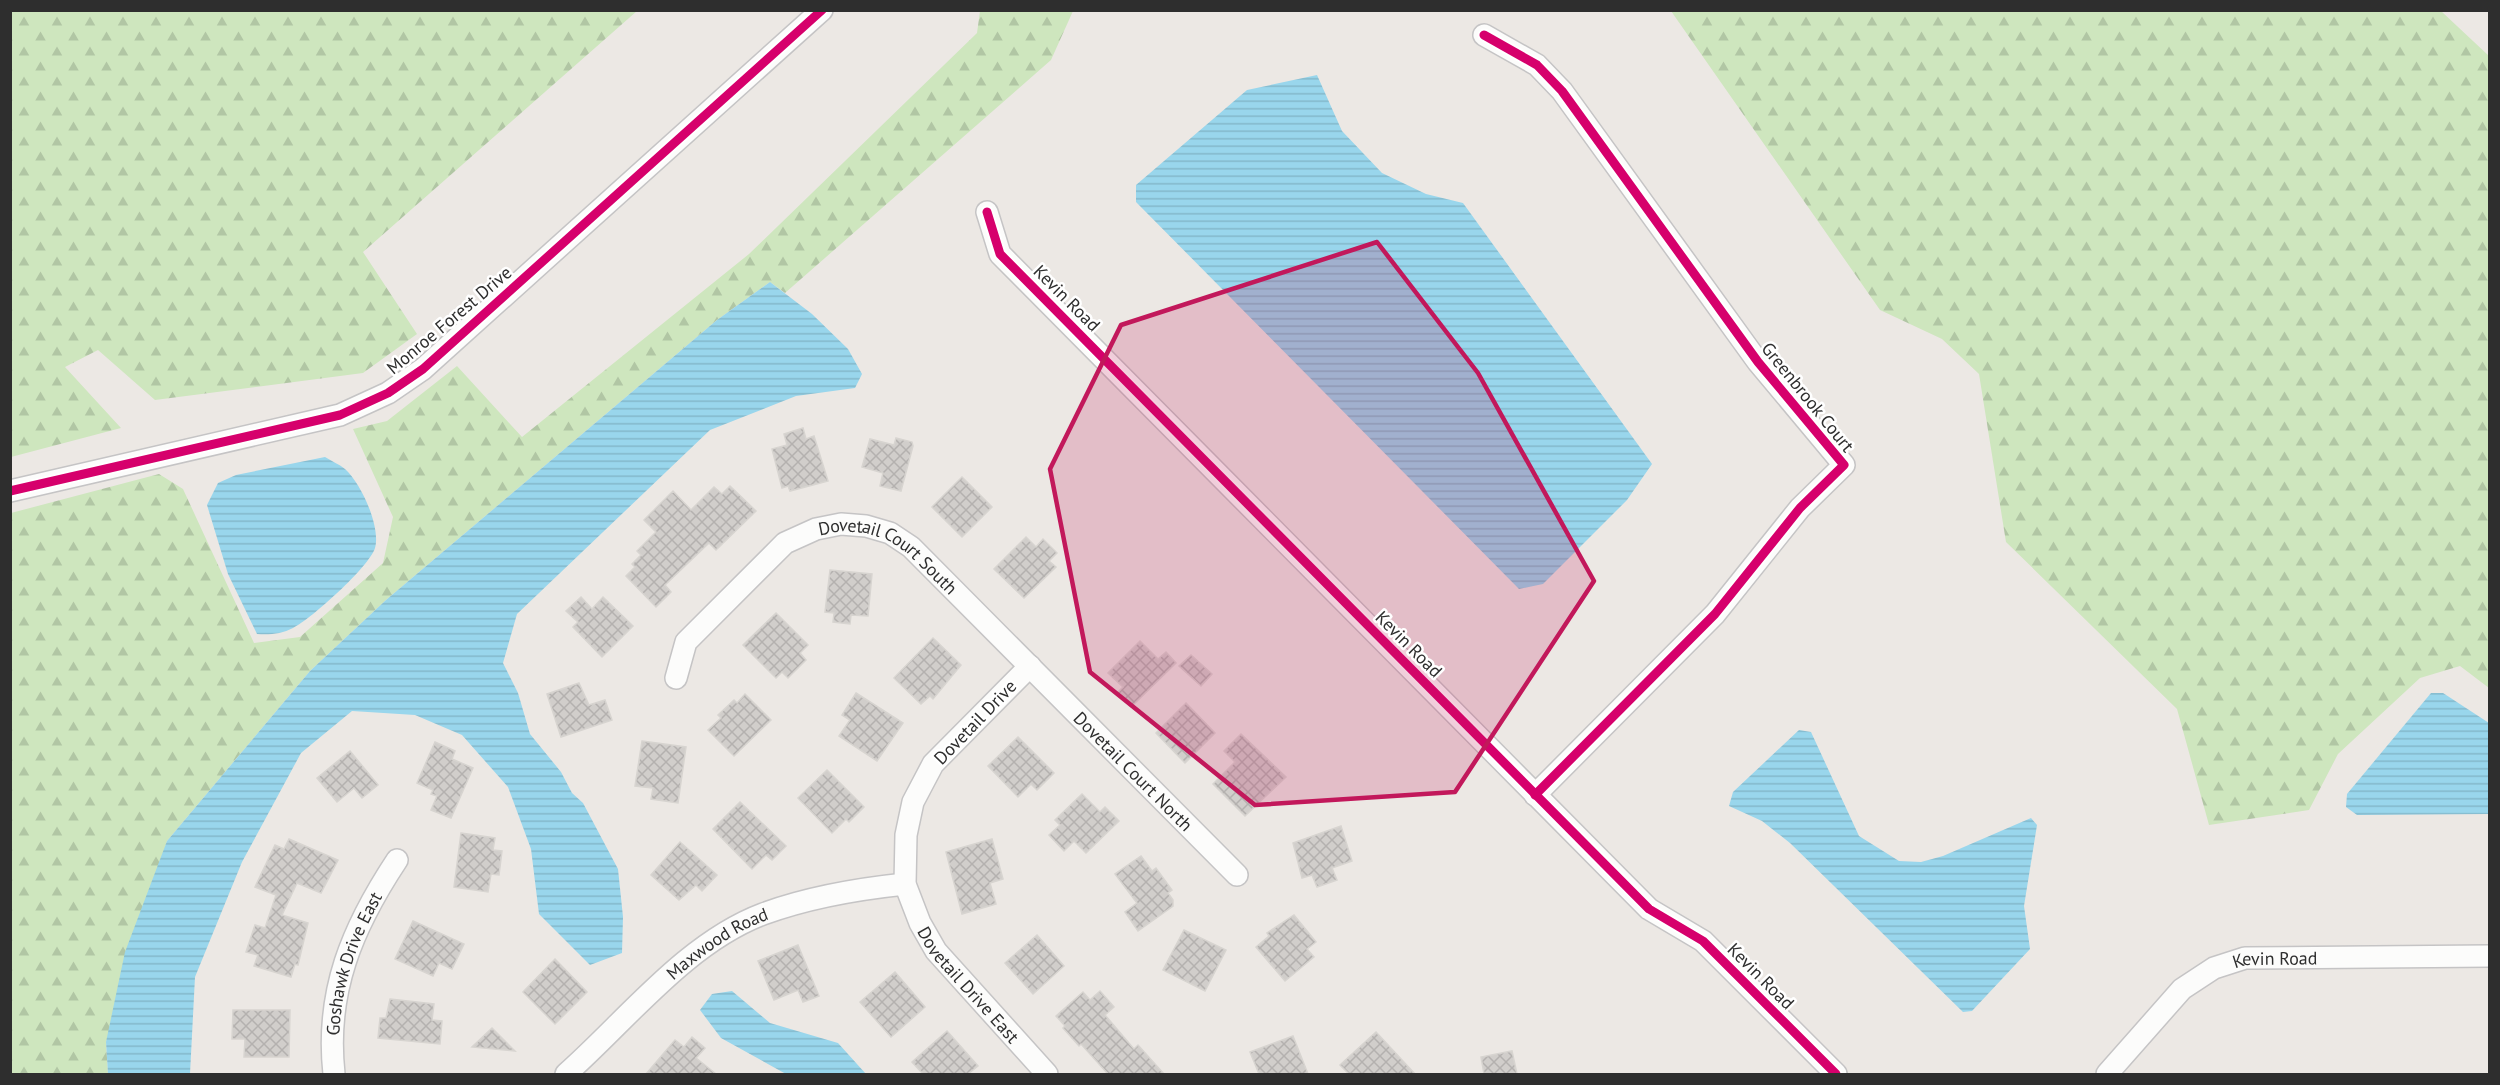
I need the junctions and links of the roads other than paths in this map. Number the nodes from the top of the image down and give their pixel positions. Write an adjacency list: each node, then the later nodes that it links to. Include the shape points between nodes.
1 (822, 10): 4 (street, Monroe Forest Drive, via 423,369 388,393 340,415)
2 (1484, 35): 7 (street, Greenbrook Court, via 1537,65 1562,91 1758,362 1844,465 1800,508 1715,614)
3 (987, 212): 7 (street, Kevin Road, via 1000,254)
4 (10, 491)
5 (1030, 666): 6 (street, Dovetail Court South, via 911,547 874,528 842,524 816,529 785,543 686,642); 9 (street, Dovetail Court North); 10 (street, Dovetail Drive, via 933,764 913,802 906,835)
6 (676, 678)
7 (1535, 795): 15 (street, Kevin Road, via 1649,909 1702,941)
8 (397, 860): 13 (street, Goshawk Drive East, via 369,902 344,960 334,1012)
9 (1237, 875)
10 (905, 884): 12 (street, Maxwood Road, via 831,895 761,915 733,929 699,951 651,993); 14 (street, Dovetail Drive East, via 936,951)
11 (2490, 956): 16 (street, Kevin Road, via 2245,958 2214,968 2182,989)
12 (576, 1072)
13 (334, 1074)
14 (1047, 1074)
15 (1836, 1074)
16 (2107, 1074)

